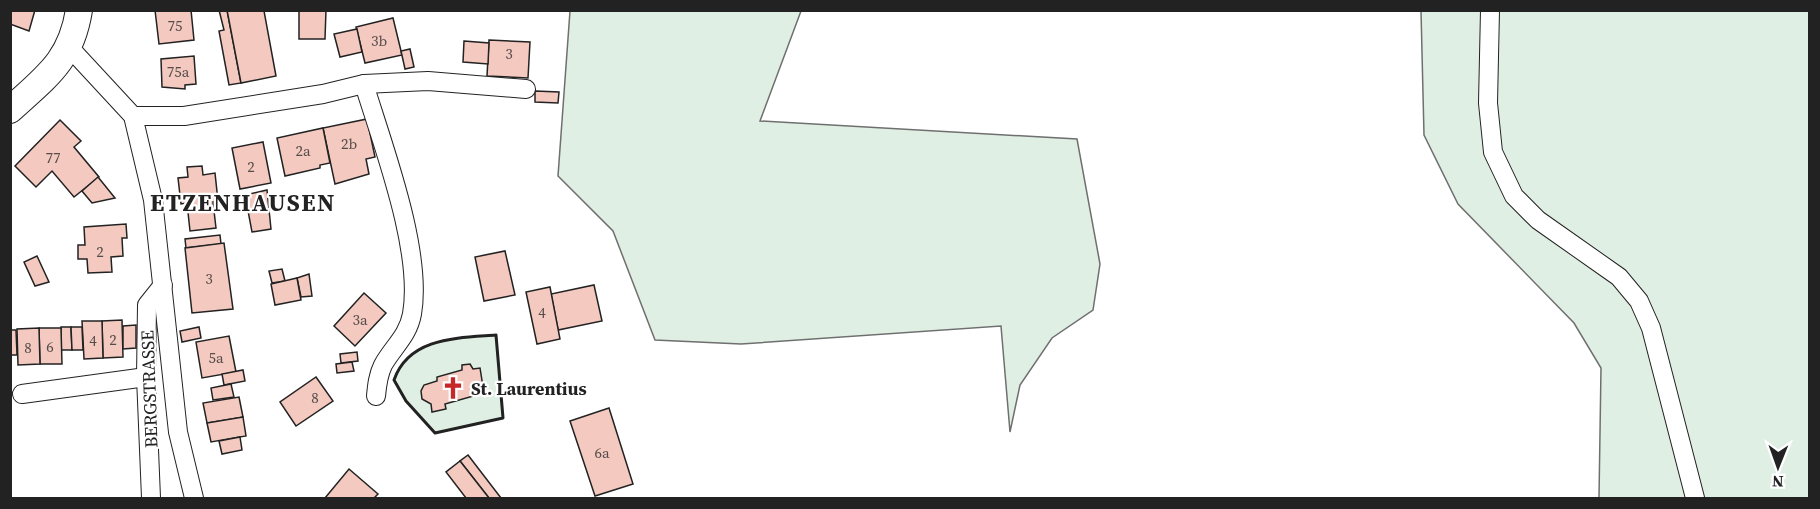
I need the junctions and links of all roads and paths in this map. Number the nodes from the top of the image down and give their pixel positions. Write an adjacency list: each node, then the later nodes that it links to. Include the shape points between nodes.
1 (79, 10): 3 (main road)
2 (1490, 10): 14 (street, via 1488,103 1492,152 1514,196 1538,220 1619,277 1639,301 1651,328)
3 (70, 48): 6 (main road); 7 (street, BERGSTRASSE)
4 (364, 84): 5 (street, via 428,81); 7 (street, via 184,116); 11 (street, via 393,176 413,265 414,288 407,334 383,365)
5 (526, 88)
6 (10, 110)
7 (133, 116): 8 (street, BERGSTRASSE, via 153,200)
8 (163, 285): 9 (street, BERGSTRASSE, via 147,305); 13 (street, BERGSTRASSE, via 178,432)
9 (146, 377): 10 (street); 12 (street, BERGSTRASSE)
10 (22, 394)
11 (376, 396)
12 (151, 498)
13 (194, 498)
14 (1695, 498)

